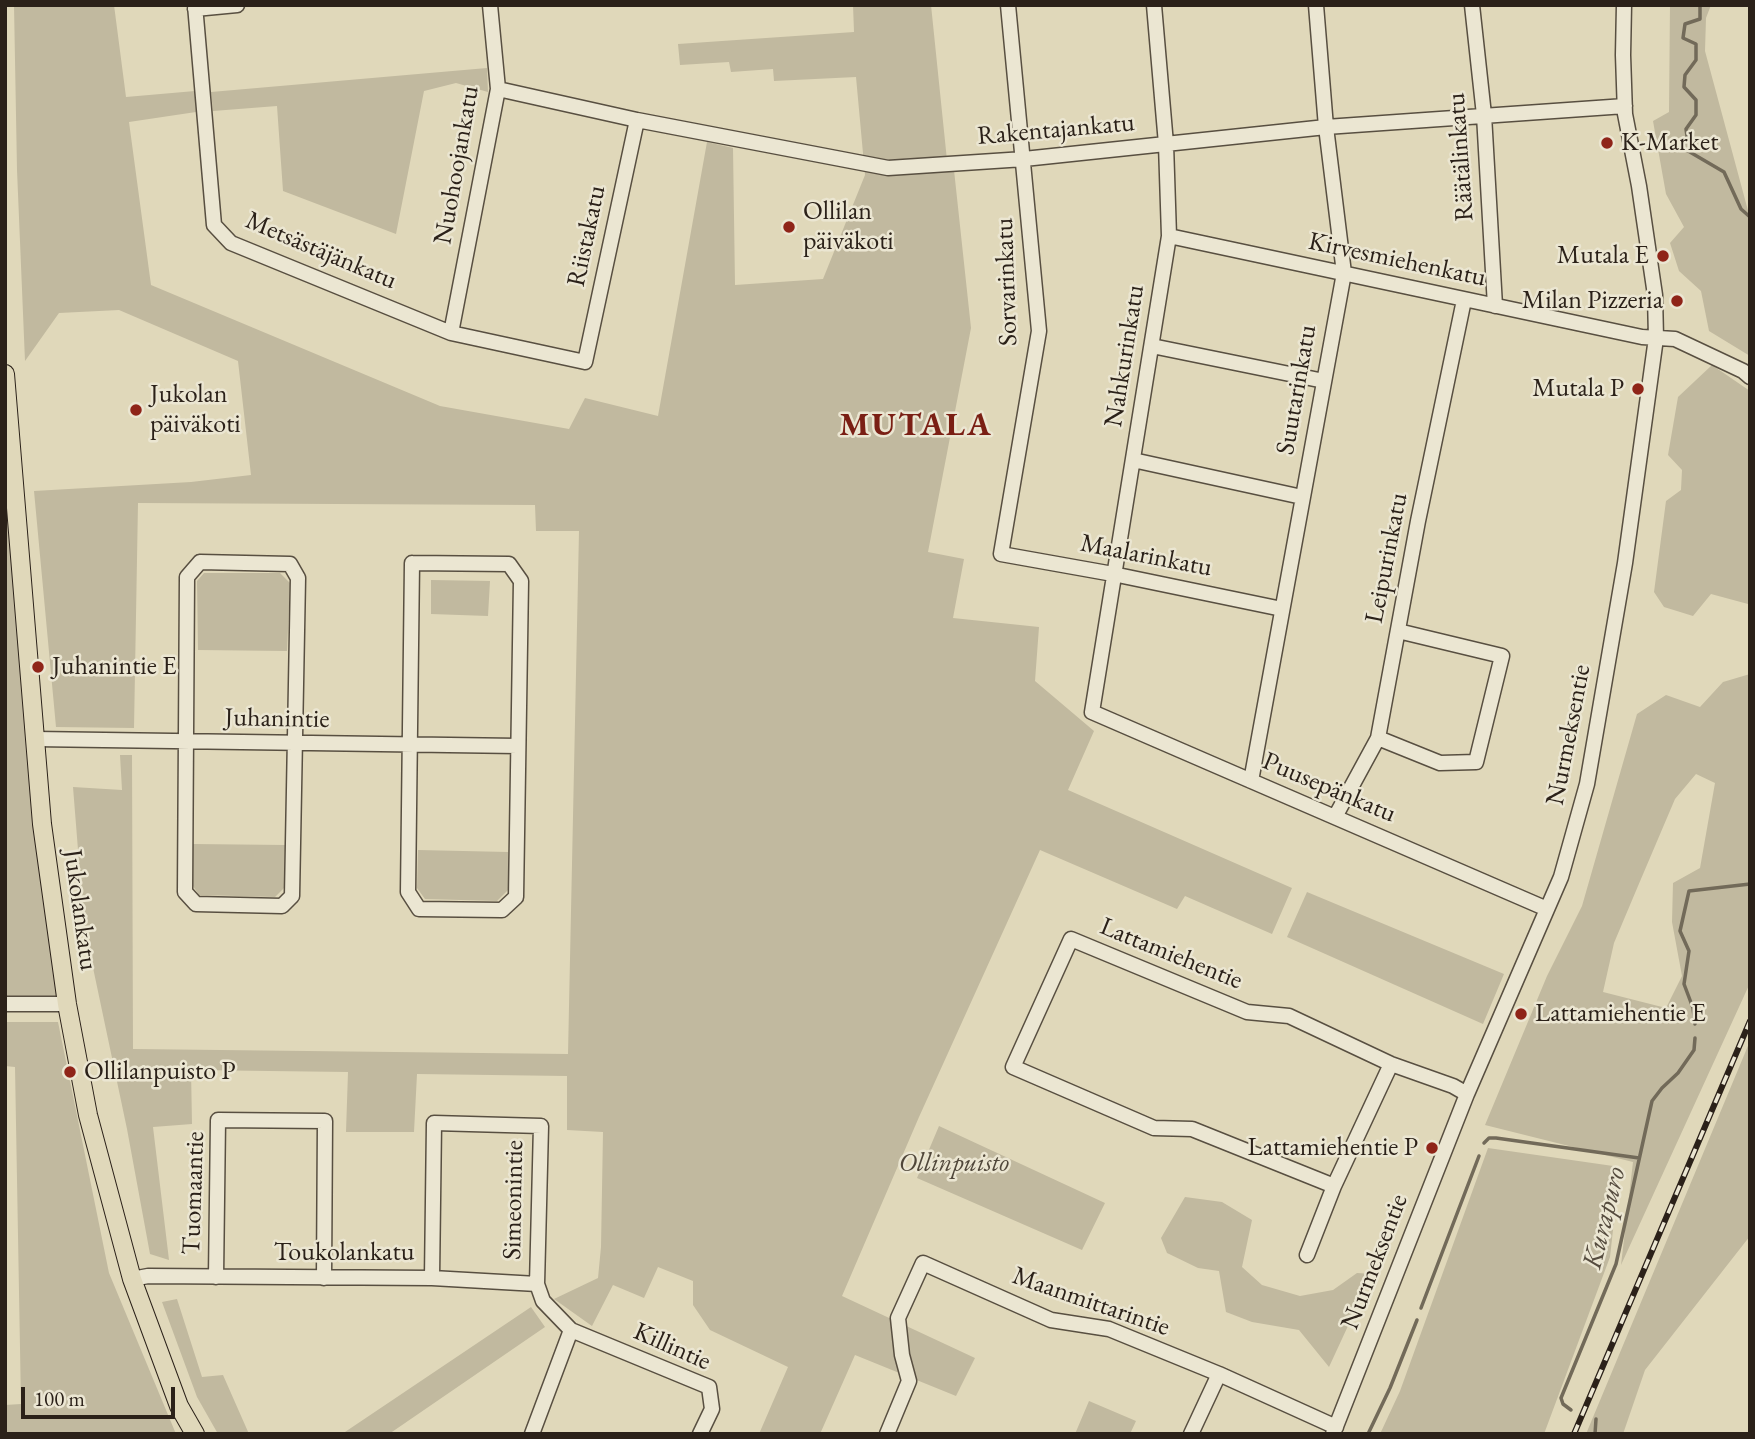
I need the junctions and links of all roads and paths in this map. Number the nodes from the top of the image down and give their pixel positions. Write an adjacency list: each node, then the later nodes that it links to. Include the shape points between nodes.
1 (237, 5): 8 (street)
2 (490, 5): 9 (street, Nuohoojankatu)
3 (1008, 5): 15 (street, Sorvarinkatu)
4 (1154, 5): 14 (street, Nahkurinkatu)
5 (1316, 5): 13 (street, Suutarinkatu)
6 (1472, 5): 11 (street, Räätälinkatu)
7 (1624, 5): 10 (street, Nurmeksentie)
8 (195, 7): 20 (street, Metsästäjänkatu, via 215,225 231,243)
9 (498, 89): 12 (street, Rakentajankatu); 20 (street, Nuohoojankatu)
10 (1625, 106): 11 (street, Rakentajankatu); 21 (street, Nurmeksentie, via 1655,295)
11 (1485, 115): 13 (street, Rakentajankatu); 19 (street, Räätälinkatu)
12 (637, 120): 15 (street, Rakentajankatu, via 888,168); 23 (street, Riistakatu)
13 (1326, 127): 14 (street, Rakentajankatu); 17 (street, Suutarinkatu)
14 (1166, 144): 15 (street, Rakentajankatu); 16 (street, Nahkurinkatu)
15 (1024, 159): 29 (street, Sorvarinkatu, via 1039,331)
16 (1169, 236): 17 (street, Kirvesmiehenkatu); 22 (street, Nahkurinkatu)
17 (1344, 273): 18 (street, Kirvesmiehenkatu); 26 (street, Suutarinkatu)
18 (1464, 300): 19 (street, Kirvesmiehenkatu); 32 (street, Leipurinkatu)
19 (1495, 306): 21 (street, Kirvesmiehenkatu)
20 (451, 332): 23 (street, Metsästäjänkatu)
21 (1656, 338): 25 (street, Kirvesmiehenkatu, via 1675,339); 42 (street, Nurmeksentie, via 1625,563 1587,784 1572,843)
22 (1152, 346): 26 (street); 27 (street, Nahkurinkatu)
23 (584, 362)
24 (5, 374): 35 (main road, Jukolankatu)
25 (1750, 377)
26 (1324, 381): 28 (street, Suutarinkatu)
27 (1133, 460): 28 (street); 30 (street, Nahkurinkatu)
28 (1303, 497): 31 (street, Suutarinkatu)
29 (1001, 554): 30 (street, Maalarinkatu)
30 (1113, 574): 31 (street, Maalarinkatu); 33 (street, Nahkurinkatu)
31 (1282, 609): 40 (street, Suutarinkatu)
32 (1398, 631): 34 (street, Leipurinkatu); 34 (street, via 1502,656 1476,762 1440,763)
33 (1092, 712): 40 (street, Puusepänkatu)
34 (1378, 738): 41 (street, Leipurinkatu)
35 (35, 739): 36 (street, Juhanintie); 44 (main road, Jukolankatu)
36 (187, 742): 37 (street, Juhanintie); 37 (street, via 185,892 196,904 282,906 292,896); 37 (street, via 187,577 200,562 290,564 298,578)
37 (296, 744): 38 (street, Juhanintie)
38 (411, 745): 39 (street, Juhanintie); 39 (street, via 408,892 419,909 502,910 516,897); 39 (street, via 412,563 509,564 522,581)
39 (518, 746)
40 (1251, 781): 41 (street, Puusepänkatu)
41 (1335, 817): 42 (street, Puusepänkatu)
42 (1547, 909): 46 (street, Nurmeksentie)
43 (5, 1004): 44 (street)
44 (67, 1004): 52 (main road, Jukolankatu, via 88,1115)
45 (1391, 1064): 46 (street, Lattamiehentie); 47 (street); 47 (street, Lattamiehentie, via 1289,1016 1247,1012 1070,939 1013,1067 1154,1128 1192,1129)
46 (1467, 1094): 56 (street, Nurmeksentie)
47 (1334, 1186): 48 (street)
48 (1307, 1255)
49 (216, 1276): 50 (street, Toukolankatu); 50 (street, Tuomaantie, via 218,1120 325,1121); 52 (street, Toukolankatu)
50 (324, 1278): 51 (street, Toukolankatu)
51 (432, 1278): 53 (street, Toukolankatu); 53 (street, Simeonintie, via 434,1123 541,1126)
52 (132, 1279): 58 (main road, Jukolankatu, via 179,1406)
53 (537, 1284): 54 (street, via 543,1301)
54 (571, 1330): 57 (street); 59 (street, Killintie, via 709,1387 712,1409)
55 (1219, 1374): 56 (street, Maanmittarintie); 60 (street, Maanmittarintie, via 1109,1329 1051,1320 923,1263 898,1318 909,1381); 61 (street)
56 (1335, 1431)
57 (535, 1433)
58 (195, 1434)
59 (700, 1434)
60 (887, 1434)
61 (1191, 1434)

